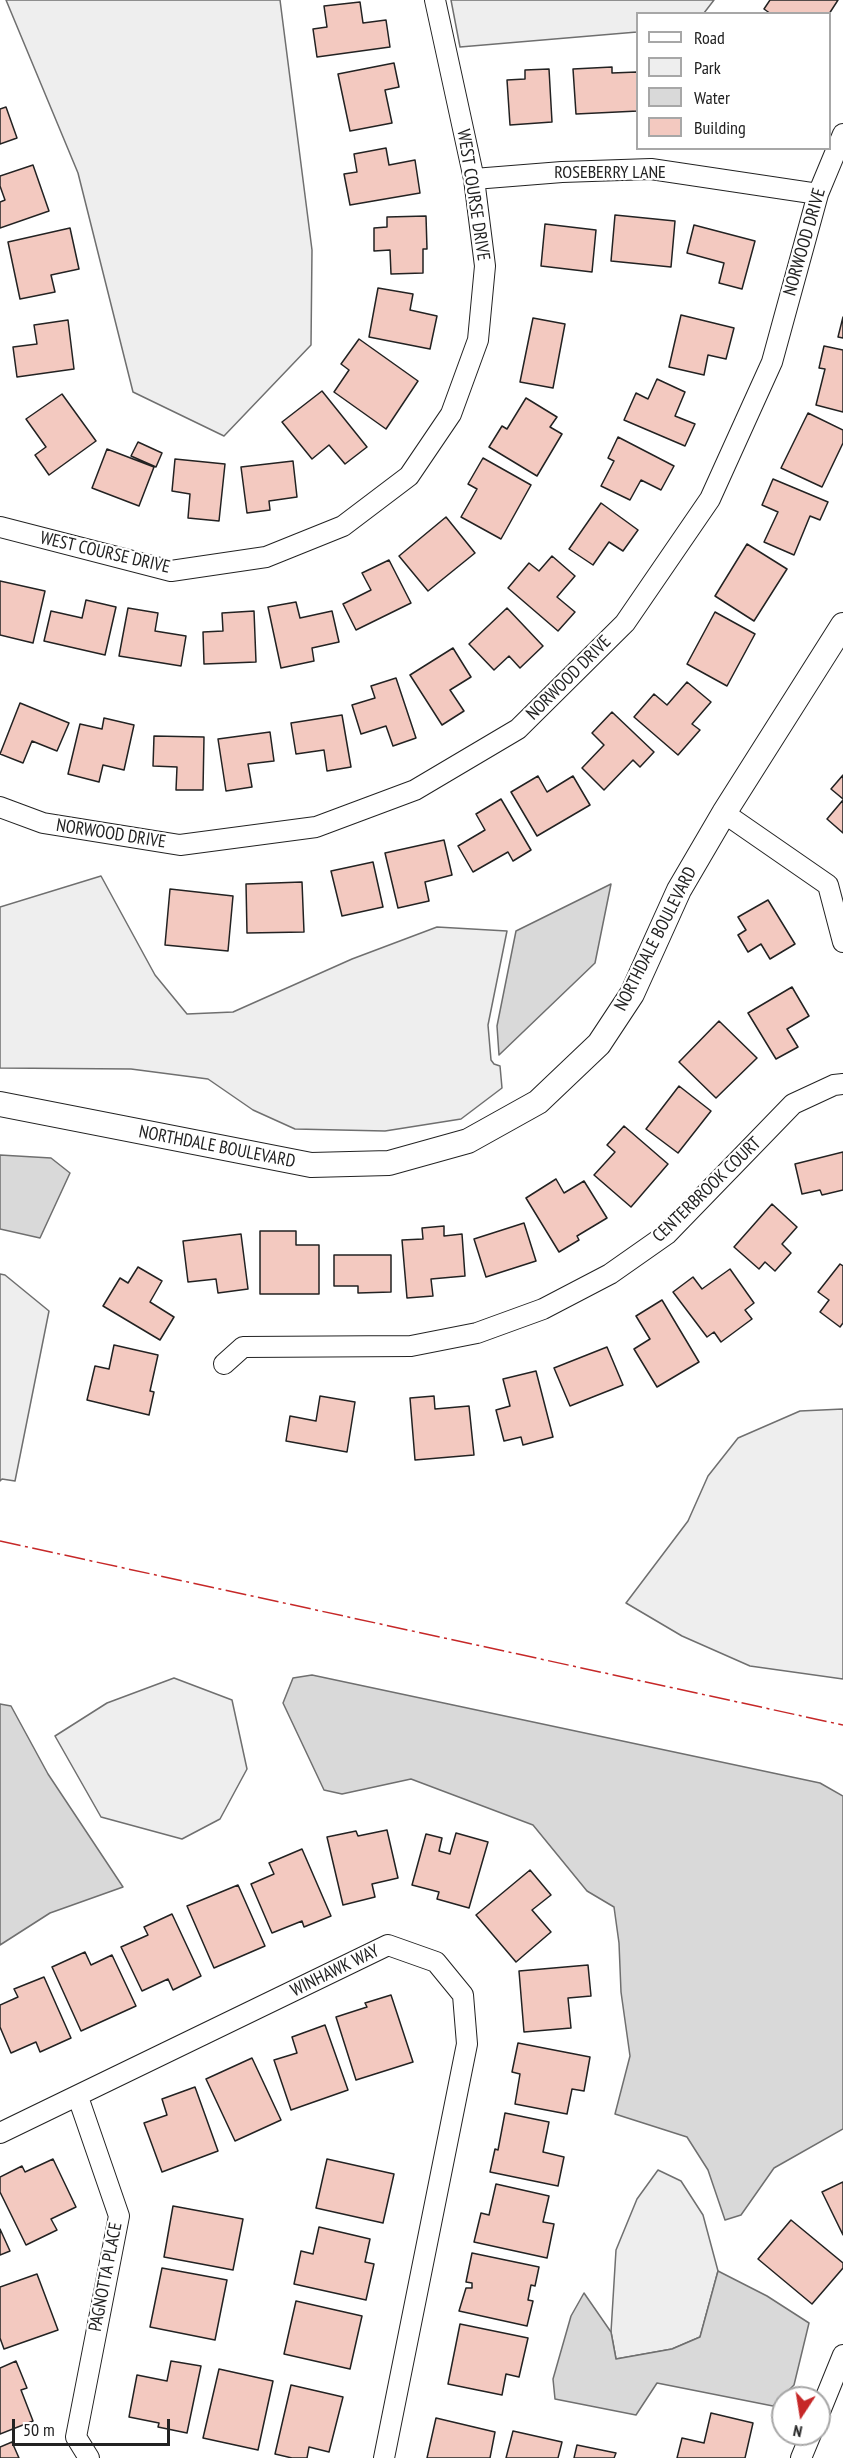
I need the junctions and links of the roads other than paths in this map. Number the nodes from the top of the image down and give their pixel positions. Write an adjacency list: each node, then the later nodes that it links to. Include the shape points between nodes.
1 (435, 0): 3 (street, WEST COURSE DRIVE)
2 (843, 134): 4 (street, NORWOOD DRIVE)
3 (474, 179): 4 (street, ROSEBERRY LANE, via 651,169); 5 (street, WEST COURSE DRIVE, via 485,266 478,340 451,414 409,476 343,526 266,557 171,571)
4 (818, 194): 7 (street, NORWOOD DRIVE, via 772,362 710,499 625,623 518,729 415,790 316,827 180,845 43,822)
5 (0, 527)
6 (843, 625): 8 (street, NORTHDALE BOULEVARD)
7 (0, 807)
8 (724, 813): 9 (street, via 828,885); 11 (street, NORTHDALE BOULEVARD, via 679,890 632,994 599,1044 538,1102 468,1141 388,1163 311,1165)
9 (843, 942)
10 (843, 1084): 12 (street, CENTERBROOK COURT, via 792,1104 667,1234 610,1274 543,1309 477,1333 411,1346 243,1347)
11 (0, 1104)
12 (224, 1364)
13 (78, 2097): 14 (street, WINHAWK WAY); 17 (street, PAGNOTTA PLACE, via 119,2216 76,2437); 18 (street, WINHAWK WAY, via 388,1945 436,1962 464,1995 467,2044)
14 (0, 2133)
15 (843, 2355): 16 (street)
16 (830, 2386)
17 (89, 2458)
18 (384, 2458)

